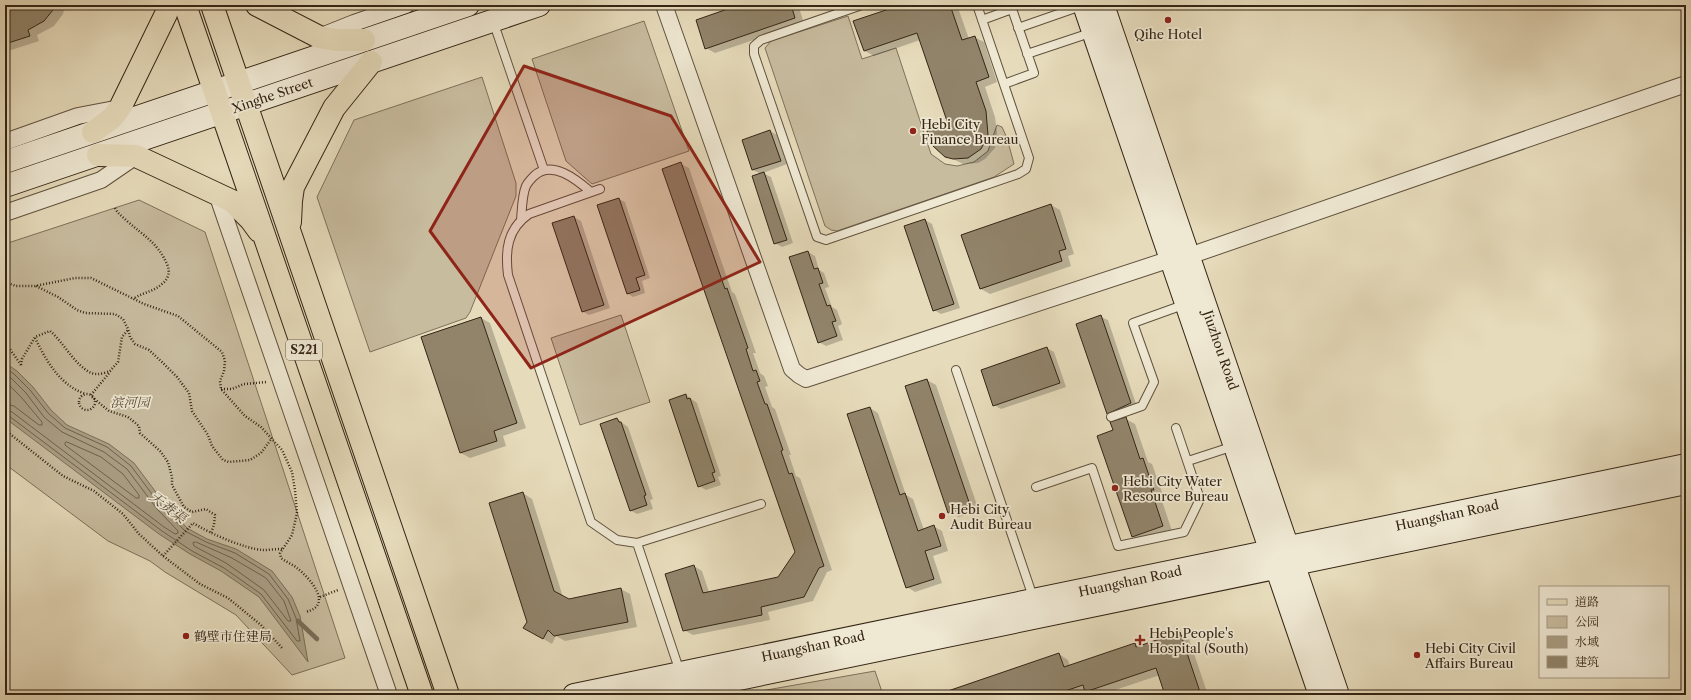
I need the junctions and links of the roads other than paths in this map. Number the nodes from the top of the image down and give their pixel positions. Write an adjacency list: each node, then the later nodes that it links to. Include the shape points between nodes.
1 (185, 5): 24 (main road, S221)
2 (212, 5): 21 (main road, S221)
3 (257, 5): 17 (main road)
4 (406, 5): 17 (street)
5 (468, 5): 18 (street, Xinghe Street)
6 (539, 5): 13 (street, Xinghe Street)
7 (664, 5): 42 (street, via 792,369 806,379)
8 (862, 5): 22 (lane, via 761,40 754,46 754,54 817,237 826,240 1018,174 1026,169 1029,158)
9 (977, 5): 14 (lane)
10 (1084, 5): 15 (lane); 16 (street, Jiuzhou Road)
11 (1103, 5): 42 (street, Jiuzhou Road)
12 (162, 11): 26 (main road)
13 (493, 20): 20 (street, Xinghe Street); 33 (lane)
14 (982, 20): 15 (lane, via 1012,9); 22 (lane)
15 (1018, 28): 19 (lane)
16 (1093, 32): 19 (lane); 42 (street, Jiuzhou Road)
17 (319, 37): 18 (main road)
18 (364, 40): 21 (street, Xinghe Street)
19 (1028, 54): 22 (lane, via 1034,73)
20 (371, 62): 25 (street, Xinghe Street); 40 (main road, via 334,108 293,187)
21 (238, 82): 24 (street, Xinghe Street); 25 (main road, S221)
22 (1004, 84)
23 (1686, 84): 42 (street)
24 (215, 90): 27 (main road, S221); 28 (street, Xinghe Street)
25 (246, 104): 27 (street, Xinghe Street); 40 (main road, S221)
26 (120, 108): 28 (main road, via 112,118); 29 (street, via 78,116)
27 (222, 112): 30 (street, Xinghe Street); 41 (main road, S221)
28 (93, 132): 32 (street, Xinghe Street)
29 (5, 142)
30 (98, 155): 31 (main road); 34 (street, Xinghe Street)
31 (136, 156): 37 (main road); 38 (street, via 101,180)
32 (5, 162)
33 (544, 170): 36 (lane, via 564,172); 39 (lane, via 538,172 526,186)
34 (5, 186)
35 (600, 189): 36 (lane)
36 (591, 192): 39 (lane, via 529,214)
37 (217, 194): 41 (main road, via 232,201 251,220); 57 (street)
38 (5, 213)
39 (521, 220): 53 (lane, via 508,238 508,275 591,522 617,540)
40 (290, 233): 59 (main road, S221)
41 (268, 244): 58 (main road, S221)
42 (1180, 258): 43 (street, Jiuzhou Road); 54 (street, Jiuzhou Road)
43 (1186, 304): 45 (lane, via 1133,323 1154,382 1142,406); 47 (street, Jiuzhou Road)
44 (956, 370): 55 (lane)
45 (1111, 417)
46 (1176, 428): 48 (lane)
47 (1234, 445): 48 (lane); 54 (street, Jiuzhou Road)
48 (1188, 461): 51 (lane, via 1200,499 1184,532 1118,546 1092,468)
49 (1686, 465): 54 (street, Huangshan Road)
50 (1686, 483): 54 (street, Huangshan Road)
51 (1036, 487)
52 (761, 504): 53 (lane)
53 (637, 543): 56 (lane)
54 (1282, 558): 55 (street, Huangshan Road); 61 (street, Huangshan Road); 62 (street, Jiuzhou Road); 63 (street, Jiuzhou Road)
55 (1035, 601): 56 (street, Huangshan Road)
56 (681, 673): 60 (street, Huangshan Road)
57 (389, 695)
58 (422, 695)
59 (448, 695)
60 (574, 695)
61 (661, 695)
62 (1320, 695)
63 (1338, 695)

